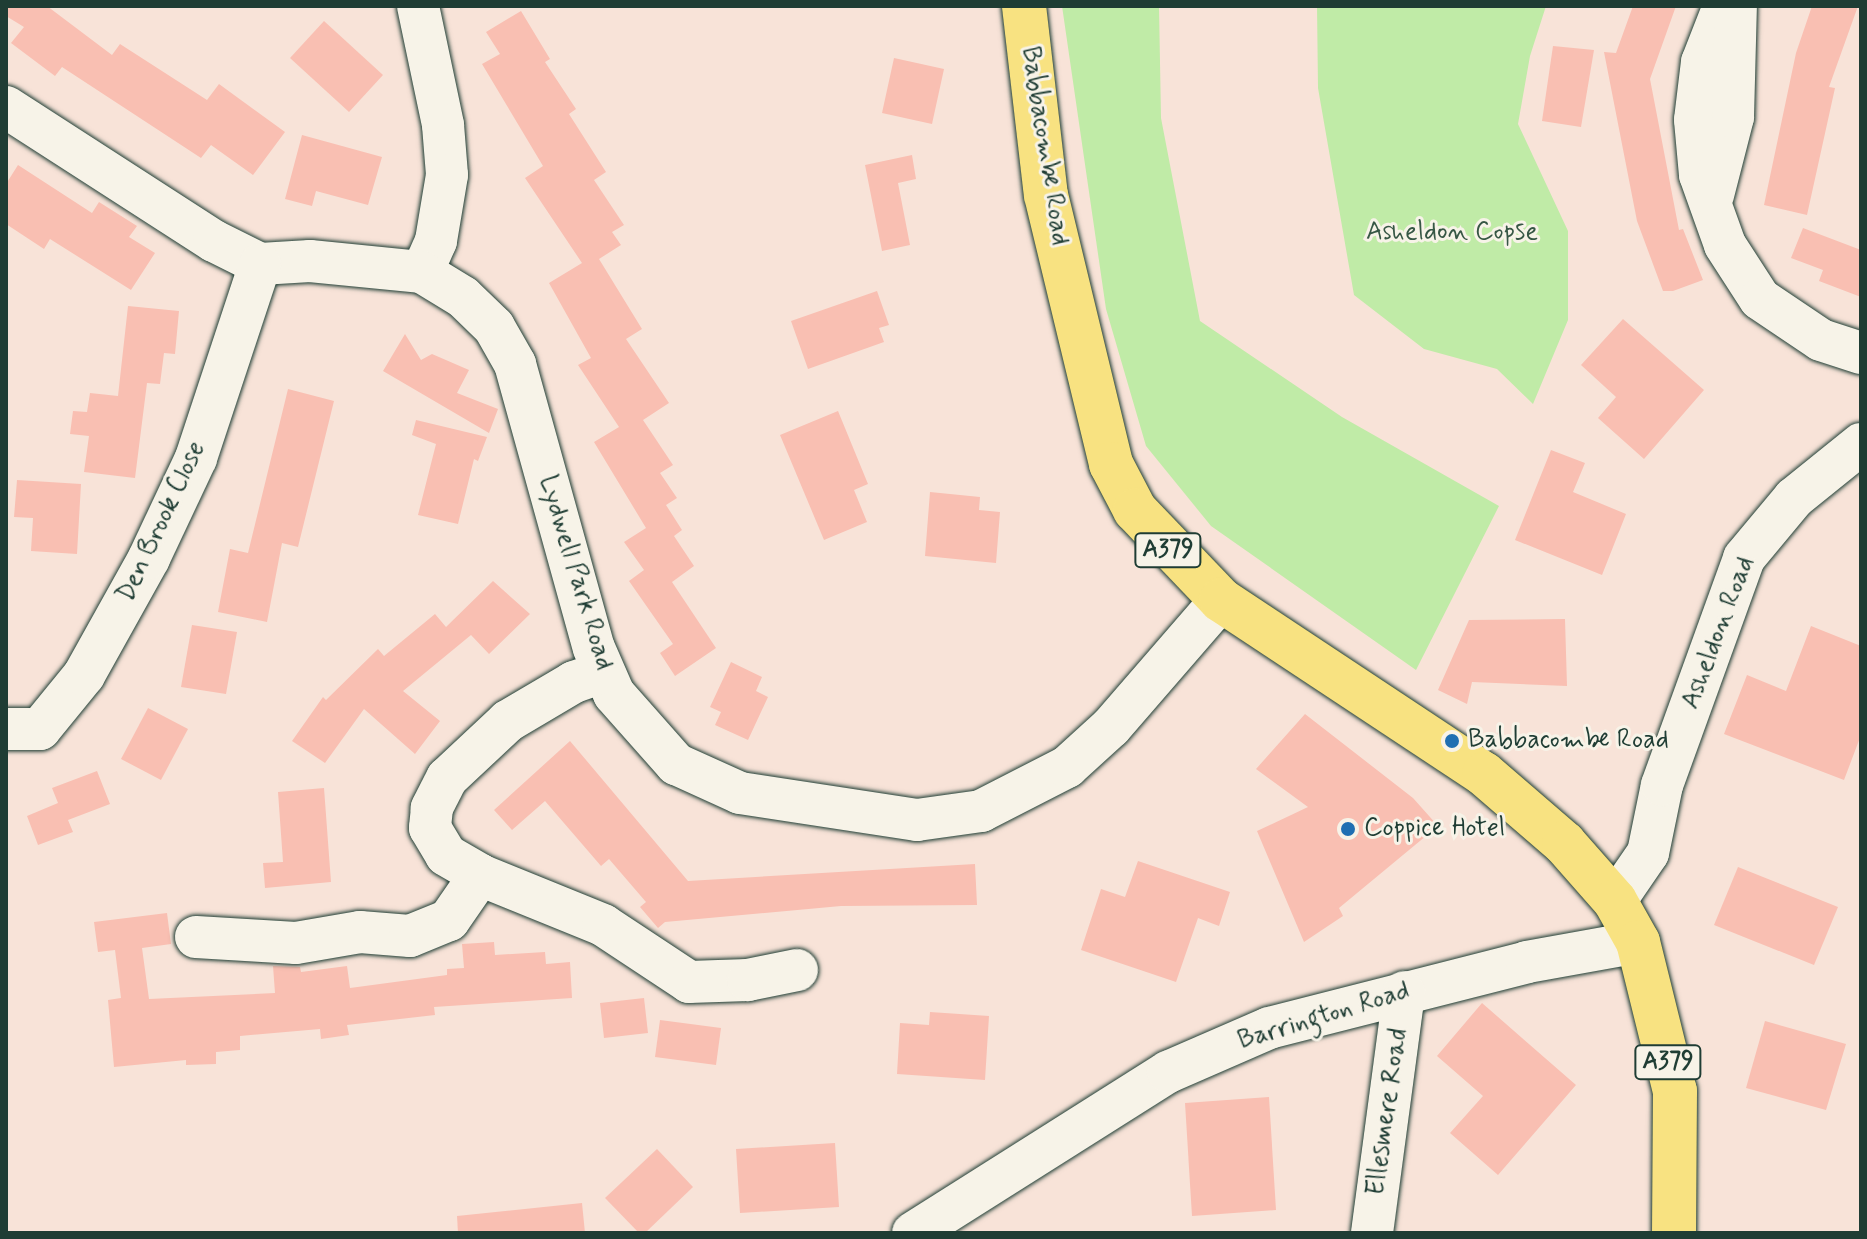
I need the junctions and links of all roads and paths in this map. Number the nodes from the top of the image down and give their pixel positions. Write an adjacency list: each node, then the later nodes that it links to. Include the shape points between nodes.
1 (418, 6): 8 (street, via 443,125 447,175 436,241)
2 (1024, 6): 11 (main road, Babbacombe Road / A379, via 1046,195 1111,464 1135,510)
3 (1724, 6): 5 (street)
4 (1736, 6): 5 (street)
5 (1720, 61): 9 (street, via 1700,175 1725,245 1760,299 1821,340)
6 (6, 107): 7 (street, Lydwell Park Road, via 214,241)
7 (260, 264): 8 (street, Lydwell Park Road, via 310,261); 13 (street, Den Brook Close, via 196,458 142,571 84,675 40,729)
8 (422, 272): 12 (street, Lydwell Park Road, via 463,297 494,327 515,364)
9 (1861, 353)
10 (1861, 444): 15 (street, Asheldon Road, via 1794,498 1744,558 1662,785 1648,853)
11 (1221, 600): 12 (street, Lydwell Park Road, via 1111,727 1067,767 981,811 917,820 740,793 676,764 639,728); 15 (main road, Babbacombe Road / A379, via 1484,774 1564,843)
12 (603, 672): 14 (street, via 574,682 508,721 447,778 432,808 430,828 446,855)
13 (6, 729)
14 (480, 875): 16 (street, via 449,920 410,936 360,932 296,943); 18 (street, via 603,925 689,982 748,980)
15 (1615, 901): 17 (main road, Babbacombe Road / A379)
16 (196, 937)
17 (1638, 942): 19 (street, Barrington Road); 22 (main road, Babbacombe Road / A379, via 1675,1091)
18 (797, 970)
19 (1404, 992): 20 (street, Barrington Road, via 1269,1028 1168,1072); 21 (street, Ellesmere Road)
20 (913, 1233)
21 (1372, 1233)
22 (1674, 1233)

